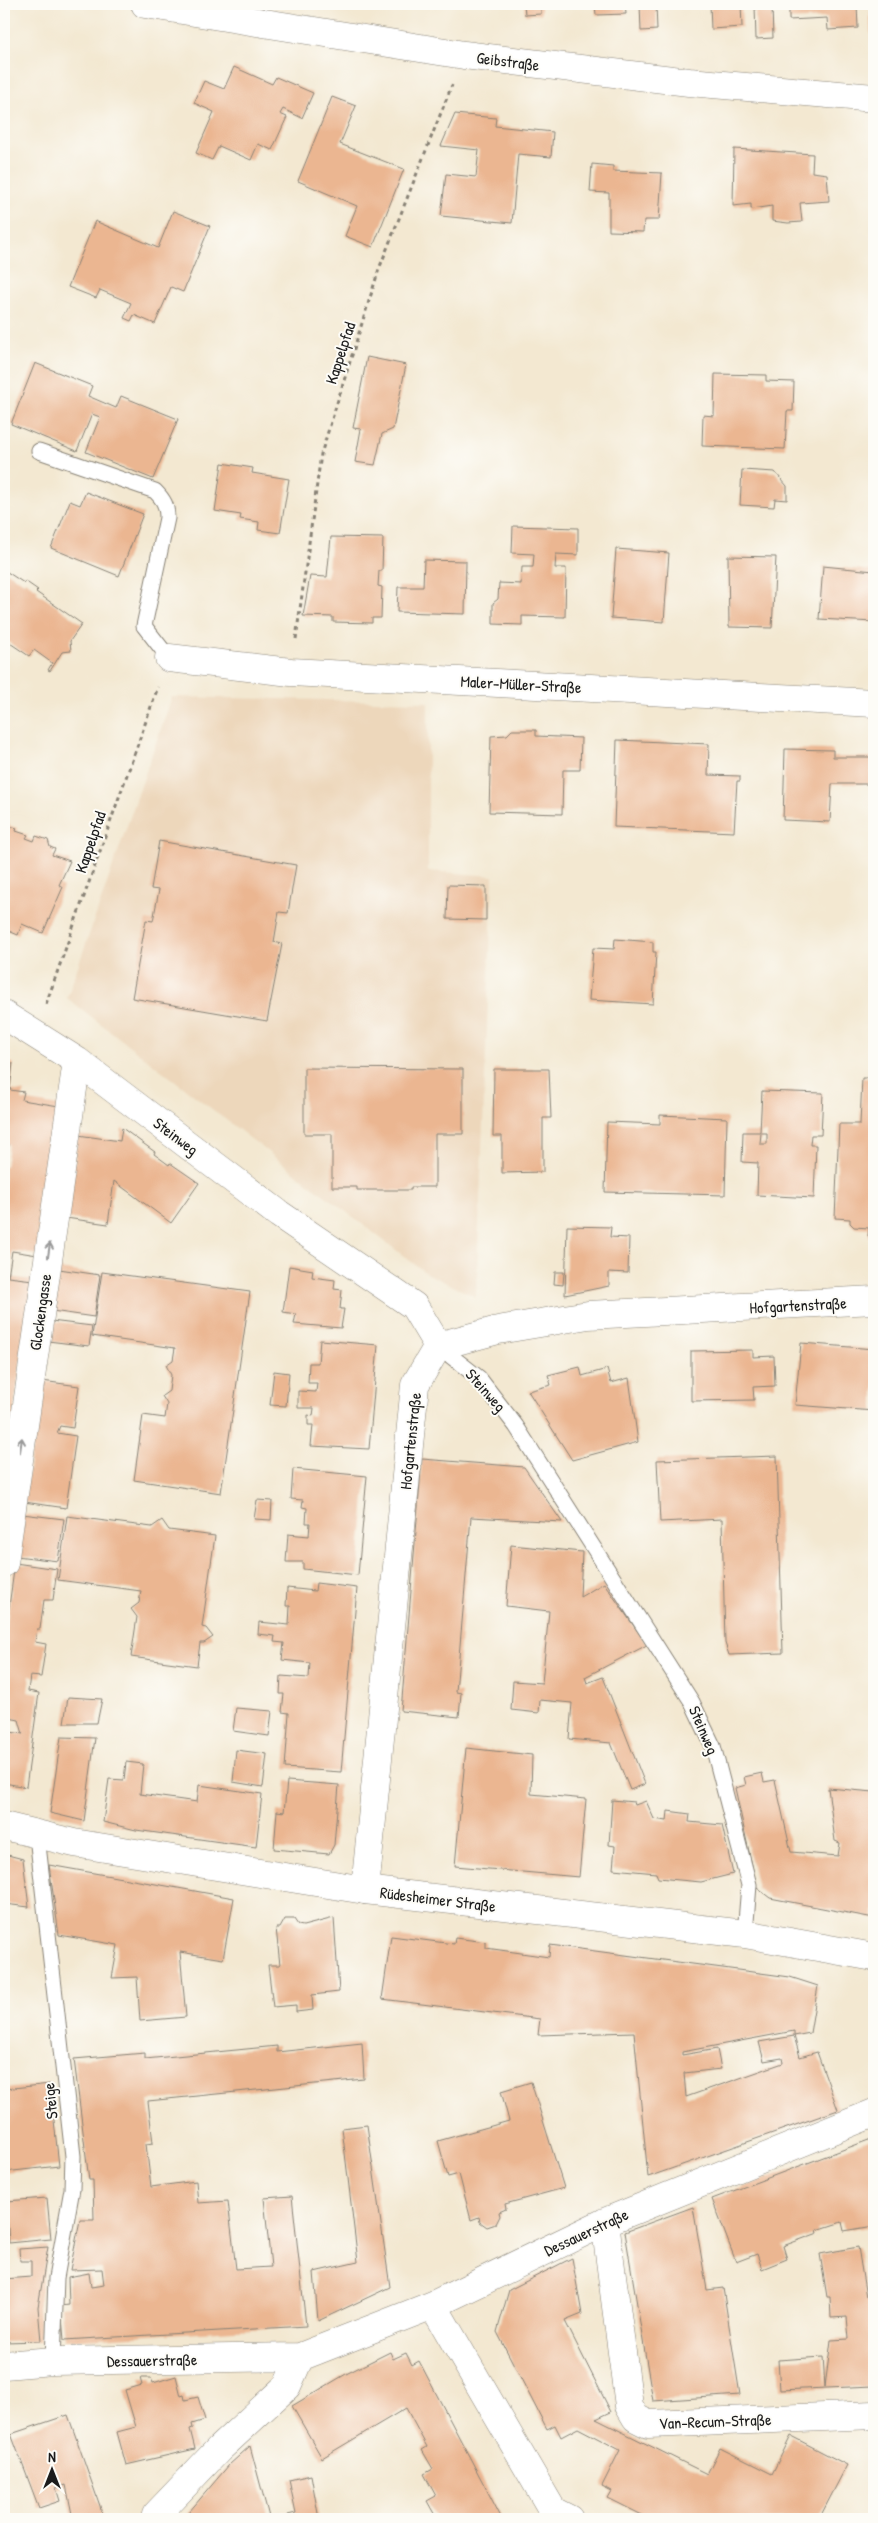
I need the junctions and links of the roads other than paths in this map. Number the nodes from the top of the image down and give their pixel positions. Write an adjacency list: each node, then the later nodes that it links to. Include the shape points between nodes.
1 (145, 4): 2 (street, Geibstraße, via 464,55 689,82)
2 (874, 98)
3 (39, 451): 4 (lane, via 155,491 163,499 167,518 144,626)
4 (169, 658): 5 (street, Maler-Müller-Straße, via 291,672)
5 (874, 703)
6 (4, 1014): 7 (street, Steinweg)
7 (76, 1061): 9 (street, Steinweg, via 279,1214 414,1306); 10 (street, Glockengasse, one-way to 7)
8 (874, 1300): 9 (street, Hofgartenstraße, via 588,1315 498,1330)
9 (438, 1346): 13 (street, Hofgartenstraße, via 415,1384); 14 (lane, Steinweg, via 479,1378 516,1426 692,1702 713,1746 749,1885)
10 (4, 1563)
11 (4, 1826): 12 (street, Rüdesheimer Straße)
12 (37, 1836): 13 (street, Rüdesheimer Straße); 20 (lane, Steige, via 73,2156 72,2189 56,2278)
13 (365, 1890): 14 (street, Rüdesheimer Straße)
14 (745, 1934): 15 (street, Rüdesheimer Straße)
15 (874, 1956)
16 (874, 2113): 17 (street, Dessauerstraße)
17 (605, 2222): 18 (street, Dessauerstraße); 22 (street, Van-Recum-Straße, via 629,2406 636,2418 648,2424)
18 (433, 2305): 19 (street, Dessauerstraße); 24 (street, via 553,2511)
19 (300, 2357): 20 (street, Dessauerstraße); 23 (street, via 287,2386 219,2449)
20 (53, 2361): 21 (street, Dessauerstraße)
21 (4, 2365)
22 (874, 2415)
23 (155, 2519)
24 (569, 2519)

